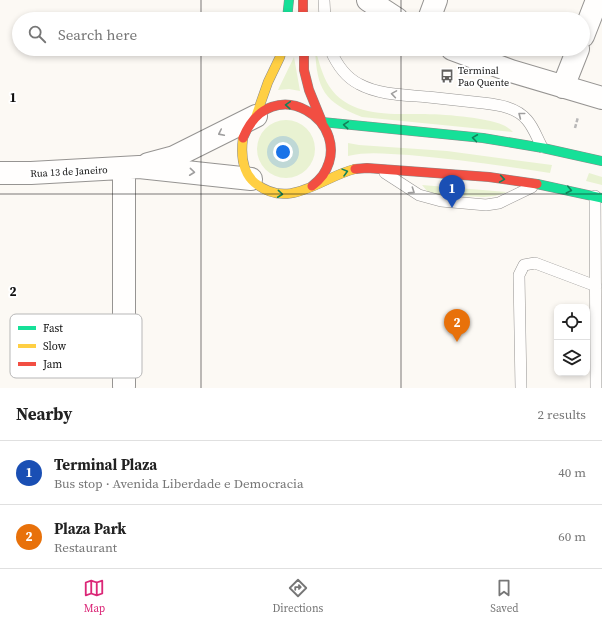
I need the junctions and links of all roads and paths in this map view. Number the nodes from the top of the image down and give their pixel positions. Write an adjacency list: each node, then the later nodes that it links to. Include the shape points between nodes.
1 (289, 0): 7 (street)
2 (304, 0): 8 (street)
3 (324, 0): 9 (lane)
4 (368, 0): 10 (street)
5 (436, 0): 11 (street)
6 (597, 0): 12 (street)
7 (288, 12)
8 (303, 12)
9 (325, 12)
10 (386, 12)
11 (432, 12)
12 (590, 18)
13 (280, 56): 20 (street)
14 (304, 56): 21 (street, via 304,70 309,90)
15 (334, 56): 22 (lane, one-way to 15, via 527,120 506,106 371,90 347,75)
16 (471, 56): 18 (street)
17 (575, 56): 18 (street)
18 (563, 87): 19 (street)
19 (602, 98)
20 (256, 116): 21 (street, one-way to 20, via 311,112 298,106 283,104 268,108); 24 (street, Rua 13 de Janeiro, one-way to 24, via 174,157); 27 (street, via 246,126 241,139 240,153)
21 (322, 122): 22 (street, one-way to 21, via 443,133); 29 (street, via 329,134 329,163 322,176)
22 (542, 147): 23 (street)
23 (602, 161)
24 (132, 167): 26 (street, Rua 13 de Janeiro); 27 (street, Rua 13 de Janeiro, one-way to 27); 32 (street)
25 (380, 169): 28 (street, one-way to 28, via 489,177); 28 (lane, one-way to 28, via 419,195 441,201 486,205 499,203); 29 (street, one-way to 25, via 338,174 360,168)
26 (0, 173)
27 (251, 179): 29 (street, one-way to 29, via 261,188 273,193 300,192)
28 (537, 185): 30 (street, one-way to 30)
29 (312, 186)
30 (599, 197): 31 (lane)
31 (596, 286): 35 (lane, via 535,263 524,265 518,275); 36 (lane)
32 (127, 314)
33 (124, 378): 34 (street)
34 (124, 386)
35 (521, 388)
36 (596, 388)

